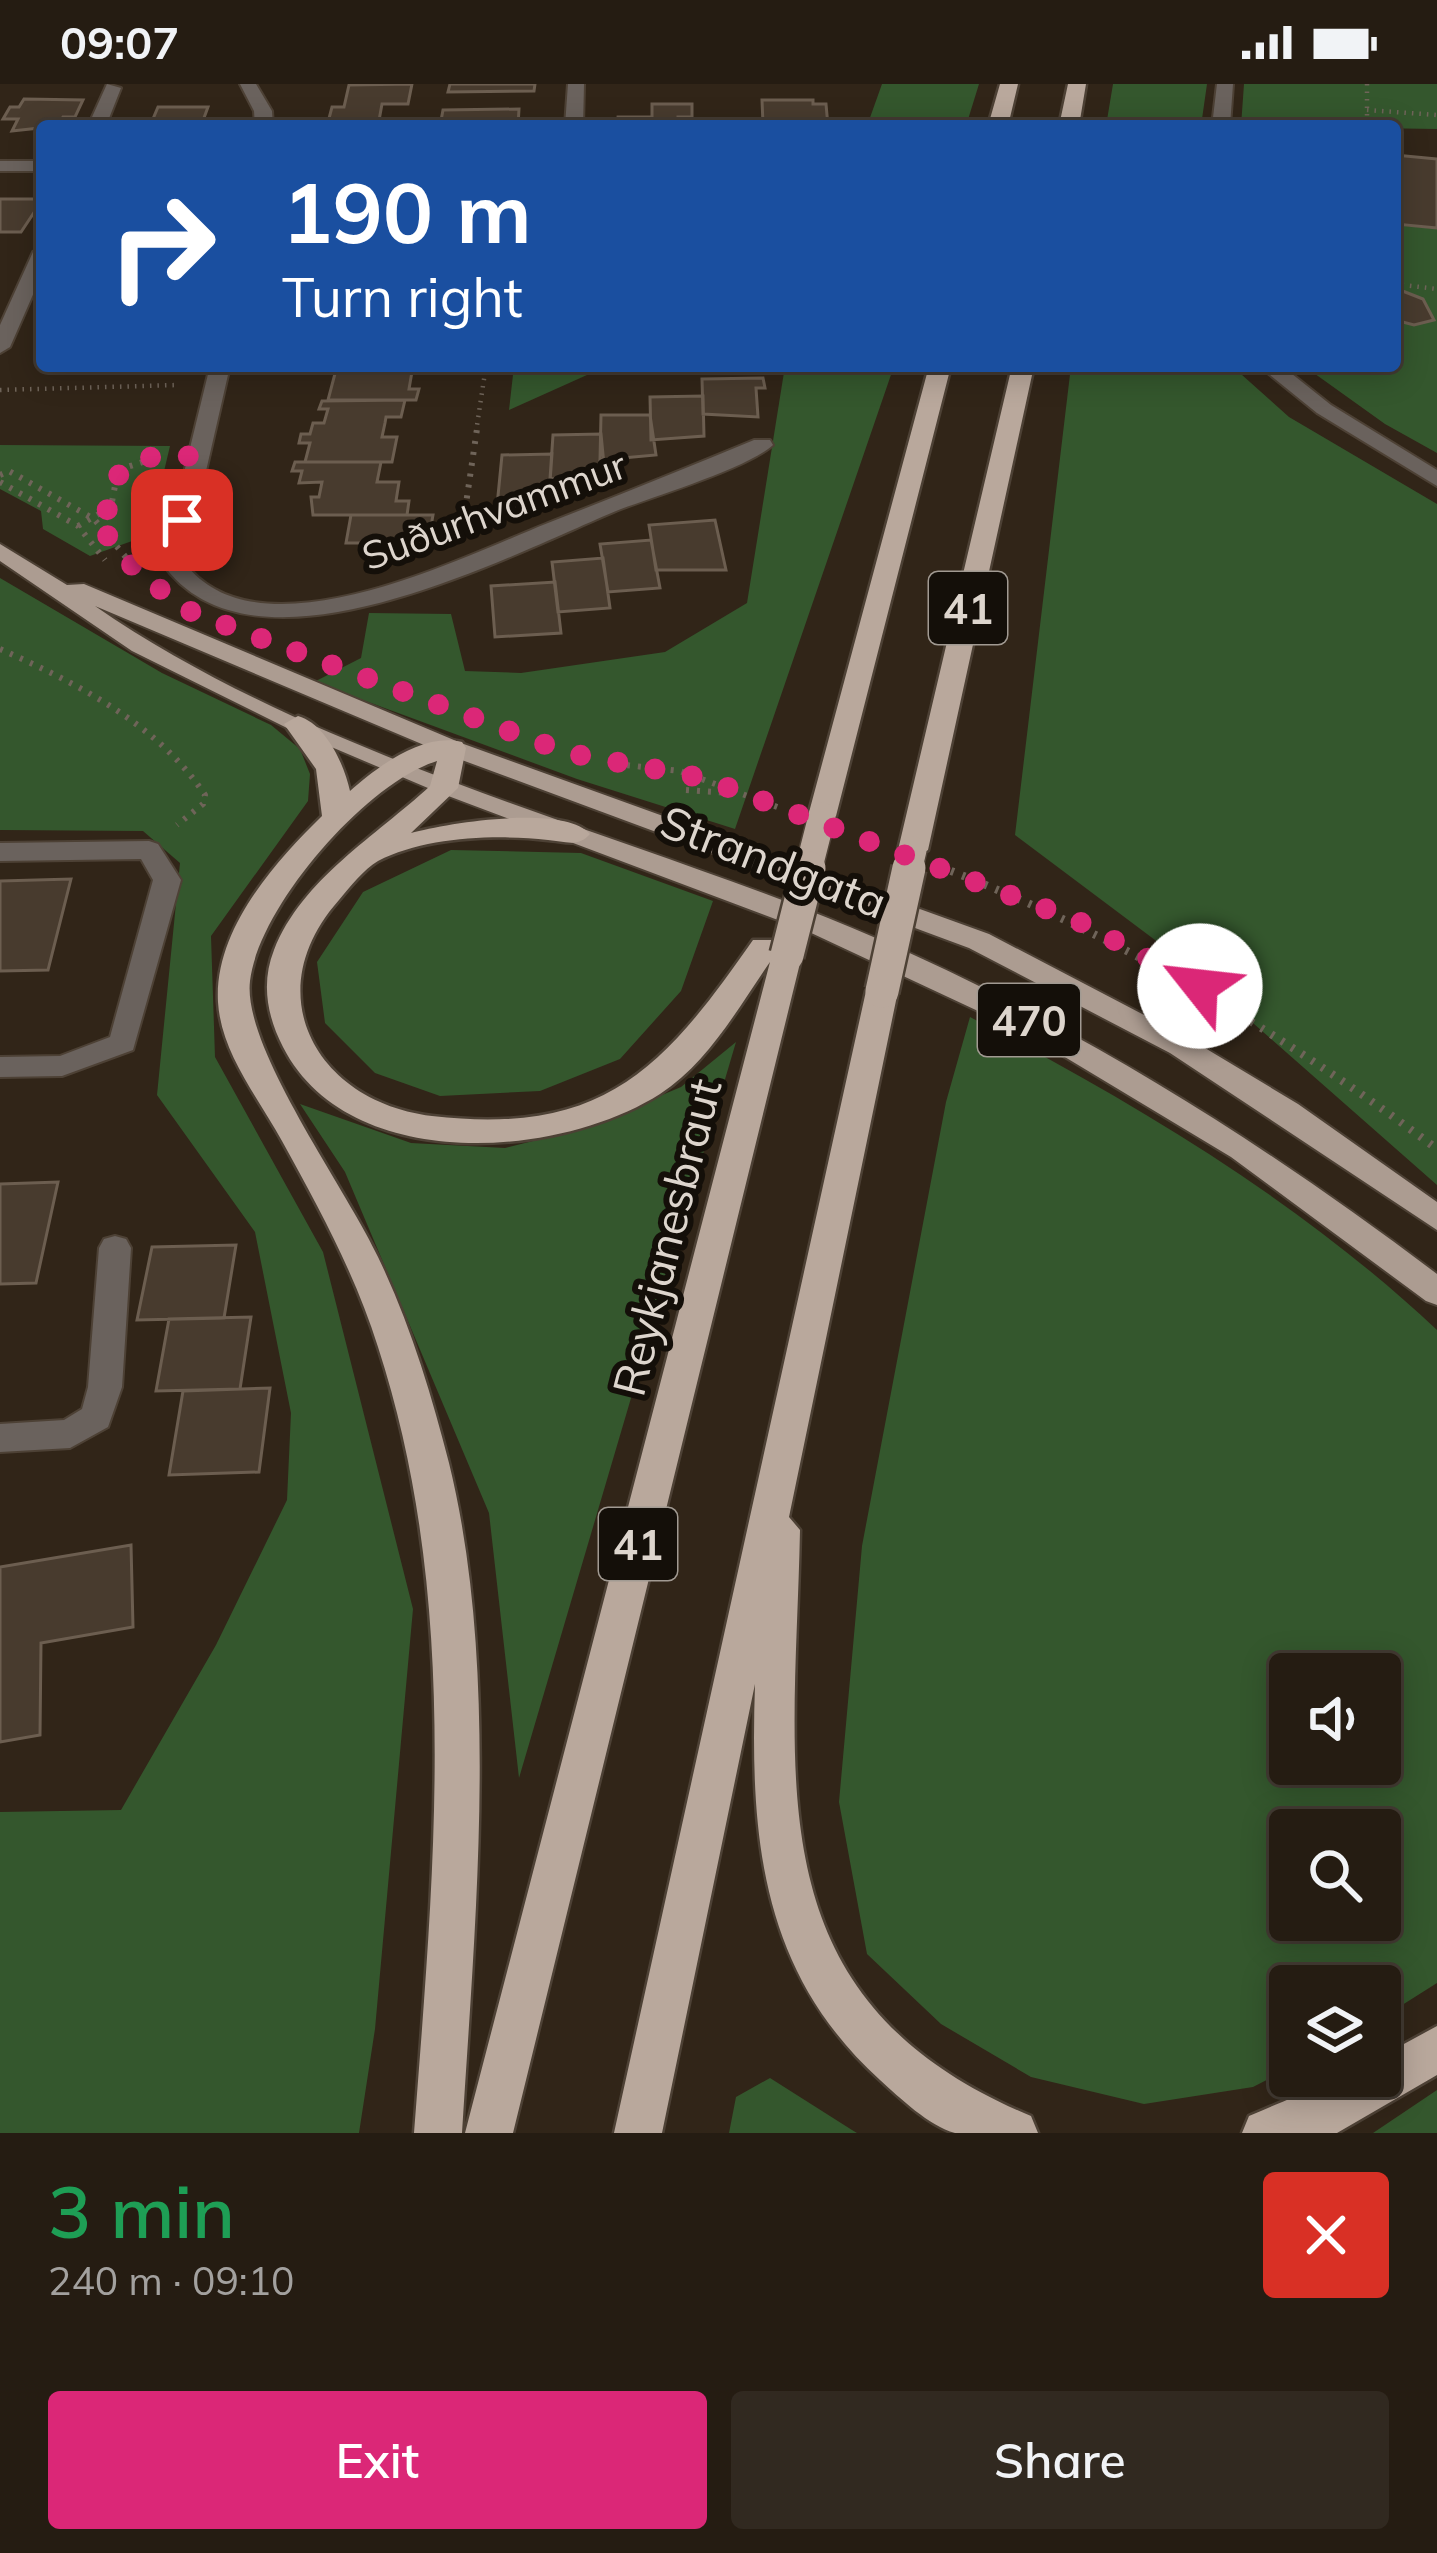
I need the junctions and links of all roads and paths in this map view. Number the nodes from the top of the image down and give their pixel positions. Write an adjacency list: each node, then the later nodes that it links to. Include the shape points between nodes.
1 (248, 84): 11 (street)
2 (576, 84): 12 (street)
3 (1009, 84): 13 (highway)
4 (1077, 84): 14 (highway)
5 (1225, 84): 15 (street)
6 (1367, 84): 8 (path)
7 (113, 88): 10 (street)
8 (1367, 110): 9 (path); 16 (path)
9 (1437, 116)
10 (100, 120)
11 (264, 120)
12 (574, 120)
13 (1000, 120)
14 (1070, 120)
15 (1222, 120)
16 (1366, 120)
17 (0, 166): 18 (street)
18 (36, 166)
19 (36, 265): 22 (street)
20 (1401, 285): 21 (path)
21 (1437, 289)
22 (0, 347)
23 (485, 372): 35 (path)
24 (938, 372): 51 (highway, Reykjanesbraut / 41, bridge, via 802,888)
25 (1022, 372): 49 (highway, 41)
26 (1277, 372): 32 (street)
27 (218, 375): 28 (path); 30 (street, Suðurhvammur)
28 (0, 390)
29 (761, 445): 35 (street, Suðurhvammur)
30 (198, 456): 33 (path, via 129,463 114,478 111,507); 35 (street, Suðurhvammur, via 173,563 208,596 311,608)
31 (0, 479): 33 (path, via 78,526); 33 (path, via 9,471)
32 (1437, 479)
33 (94, 519): 36 (path)
34 (0, 551): 37 (main road, Strandgata / 470)
35 (457, 568)
36 (139, 574)
37 (45, 578): 39 (main road, Strandgata / 470, via 123,635); 40 (main road, Strandgata / 470)
38 (0, 649): 47 (path, via 111,709 192,770 203,804)
39 (298, 724): 42 (main road, Strandgata / 470); 45 (highway, via 332,768)
40 (452, 748): 42 (highway); 43 (highway); 54 (main road, Strandgata / 470, via 979,941 1198,1057)
41 (594, 759): 44 (path, via 680,771)
42 (396, 767): 43 (main road, Strandgata / 470); 45 (highway)
43 (446, 787): 46 (main road, Strandgata / 470); 50 (highway)
44 (782, 809)
45 (336, 823): 60 (highway, via 259,910 233,986 259,1076 370,1276 431,1467 458,1715)
46 (575, 834): 50 (highway, via 461,828); 56 (main road, Strandgata / 470, via 807,921 1034,1022 1202,1120)
47 (149, 850): 48 (street); 52 (street, via 167,880 123,1043 62,1066)
48 (0, 852)
49 (923, 857): 53 (path, via 1160,962 1287,1039); 58 (highway, 41, bridge, via 882,991)
50 (365, 858): 51 (highway, via 298,932 283,973 284,1014 323,1081 421,1126 530,1130 608,1108 676,1064)
51 (776, 951): 61 (highway, Reykjanesbraut / 41)
52 (0, 1067)
53 (1437, 1149)
54 (1437, 1218)
55 (116, 1247): 57 (street, via 96,1417 70,1434)
56 (1437, 1292)
57 (0, 1438)
58 (781, 1453): 62 (highway, 41); 63 (highway, via 777,1771 784,1873 806,1941 834,1993 879,2047 928,2092)
59 (1437, 2049): 64 (highway, via 1338,2109)
60 (438, 2133)
61 (489, 2133)
62 (638, 2133)
63 (1014, 2133)
64 (1267, 2133)

